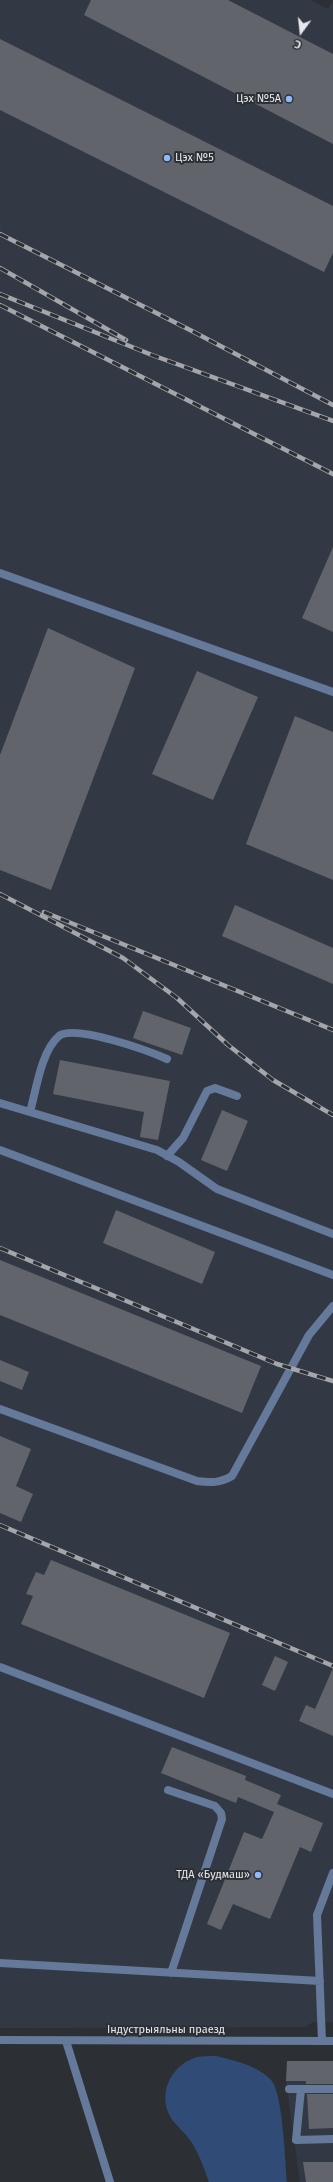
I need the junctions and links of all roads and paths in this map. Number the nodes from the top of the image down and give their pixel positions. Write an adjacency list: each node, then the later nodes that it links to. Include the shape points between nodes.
1 (0, 573): 2 (street)
2 (333, 692)
3 (167, 1059): 6 (street, via 133,1044 72,1032 60,1036 51,1046 43,1064)
4 (236, 1096): 8 (street, via 215,1088 207,1091 183,1138)
5 (0, 1103): 6 (street)
6 (30, 1112): 8 (street, via 157,1150)
7 (0, 1150): 10 (street)
8 (167, 1156): 9 (street, via 217,1189)
9 (333, 1234)
10 (333, 1274)
11 (333, 1306): 12 (street, via 309,1336 232,1476 223,1481 198,1481)
12 (0, 1409)
13 (0, 1667): 15 (street)
14 (168, 1790): 18 (street, via 215,1806 222,1819)
15 (333, 1794)
16 (333, 1874): 19 (street, via 317,1915)
17 (0, 1963): 18 (street)
18 (171, 1973): 19 (street)
19 (320, 1981): 22 (street)
20 (0, 2040): 21 (street, Індустрыяльны праезд)
21 (66, 2041): 22 (street, Індустрыяльны праезд); 28 (street)
22 (322, 2041): 23 (street, Індустрыяльны праезд)
23 (333, 2041)
24 (289, 2089): 25 (street)
25 (301, 2089): 26 (street); 27 (street, via 296,2140)
26 (333, 2089)
27 (333, 2139)
28 (110, 2182)

